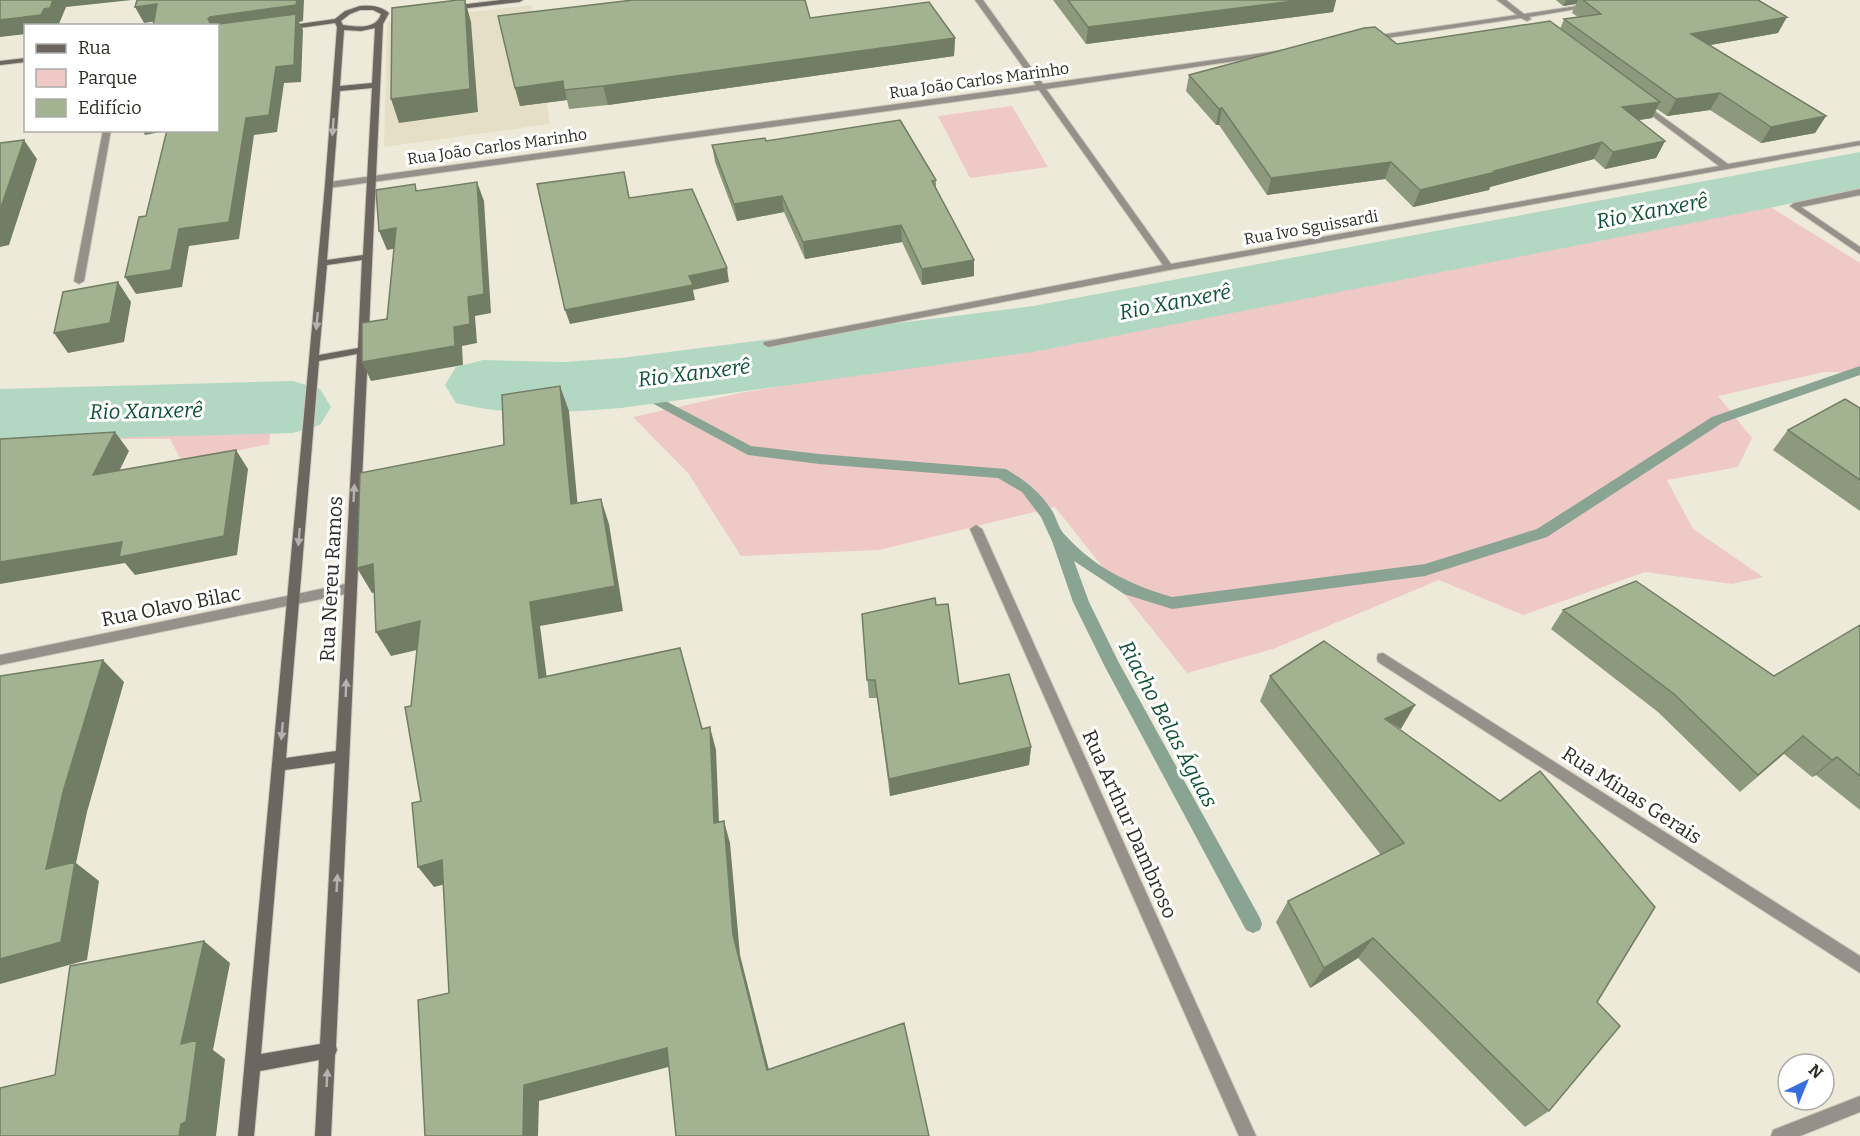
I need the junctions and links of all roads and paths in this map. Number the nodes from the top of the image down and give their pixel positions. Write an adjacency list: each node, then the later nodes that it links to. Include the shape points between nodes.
1 (382, 0): 9 (street, Rua Nereu Ramos)
2 (519, 0): 6 (street)
3 (979, 0): 18 (street)
4 (1501, 0): 8 (street)
5 (1599, 5): 8 (street)
6 (441, 10)
7 (397, 15): 9 (street)
8 (1523, 16): 10 (street); 13 (street)
9 (382, 17): 11 (street, via 356,30); 11 (street, via 366,8 344,10); 17 (street, Rua Nereu Ramos)
10 (1533, 23)
11 (339, 24): 12 (street); 19 (street, Rua Nereu Ramos)
12 (273, 30)
13 (1358, 40)
14 (1288, 51): 18 (street, Rua João Carlos Marinho)
15 (24, 60): 16 (street)
16 (0, 63)
17 (374, 85): 19 (street); 24 (street, Rua Nereu Ramos)
18 (1041, 87): 24 (street, Rua João Carlos Marinho); 30 (street)
19 (335, 89): 25 (street, Rua Nereu Ramos, one-way to 25)
20 (1635, 99): 23 (street)
21 (107, 132): 31 (street)
22 (1860, 143): 23 (street, Rua Ivo Sguissardi)
23 (1728, 168): 30 (street, Rua Ivo Sguissardi)
24 (370, 178): 25 (street, Rua João Carlos Marinho); 28 (street, Rua Nereu Ramos)
25 (329, 185): 29 (street, Rua Nereu Ramos)
26 (1860, 192): 27 (street, via 1794,206)
27 (1860, 251)
28 (366, 257): 29 (street); 33 (street, Rua Nereu Ramos)
29 (322, 263): 34 (street, Rua Nereu Ramos, one-way to 34)
30 (1169, 267): 32 (street, Rua Ivo Sguissardi)
31 (79, 281)
32 (768, 344)
33 (362, 350): 34 (street); 36 (street, Rua Nereu Ramos, one-way to 33)
34 (314, 359): 37 (street, Rua Nereu Ramos, one-way to 37)
35 (976, 528): 48 (street, Rua Arthur Dambroso)
36 (350, 588): 37 (street, Rua Olavo Bilac); 40 (street, Rua Nereu Ramos, one-way to 36)
37 (293, 601): 39 (street, Rua Olavo Bilac); 41 (street, Rua Nereu Ramos, one-way to 41)
38 (1383, 658): 42 (street, Rua Minas Gerais)
39 (0, 660)
40 (343, 756): 41 (street); 43 (street, Rua Nereu Ramos, one-way to 40)
41 (279, 765): 44 (street, Rua Nereu Ramos)
42 (1860, 965)
43 (328, 1050): 44 (street); 47 (street, Rua Nereu Ramos, one-way to 43)
44 (253, 1064): 46 (street, Rua Nereu Ramos)
45 (1860, 1104): 49 (street)
46 (246, 1136)
47 (323, 1136)
48 (1248, 1136)
49 (1779, 1136)

